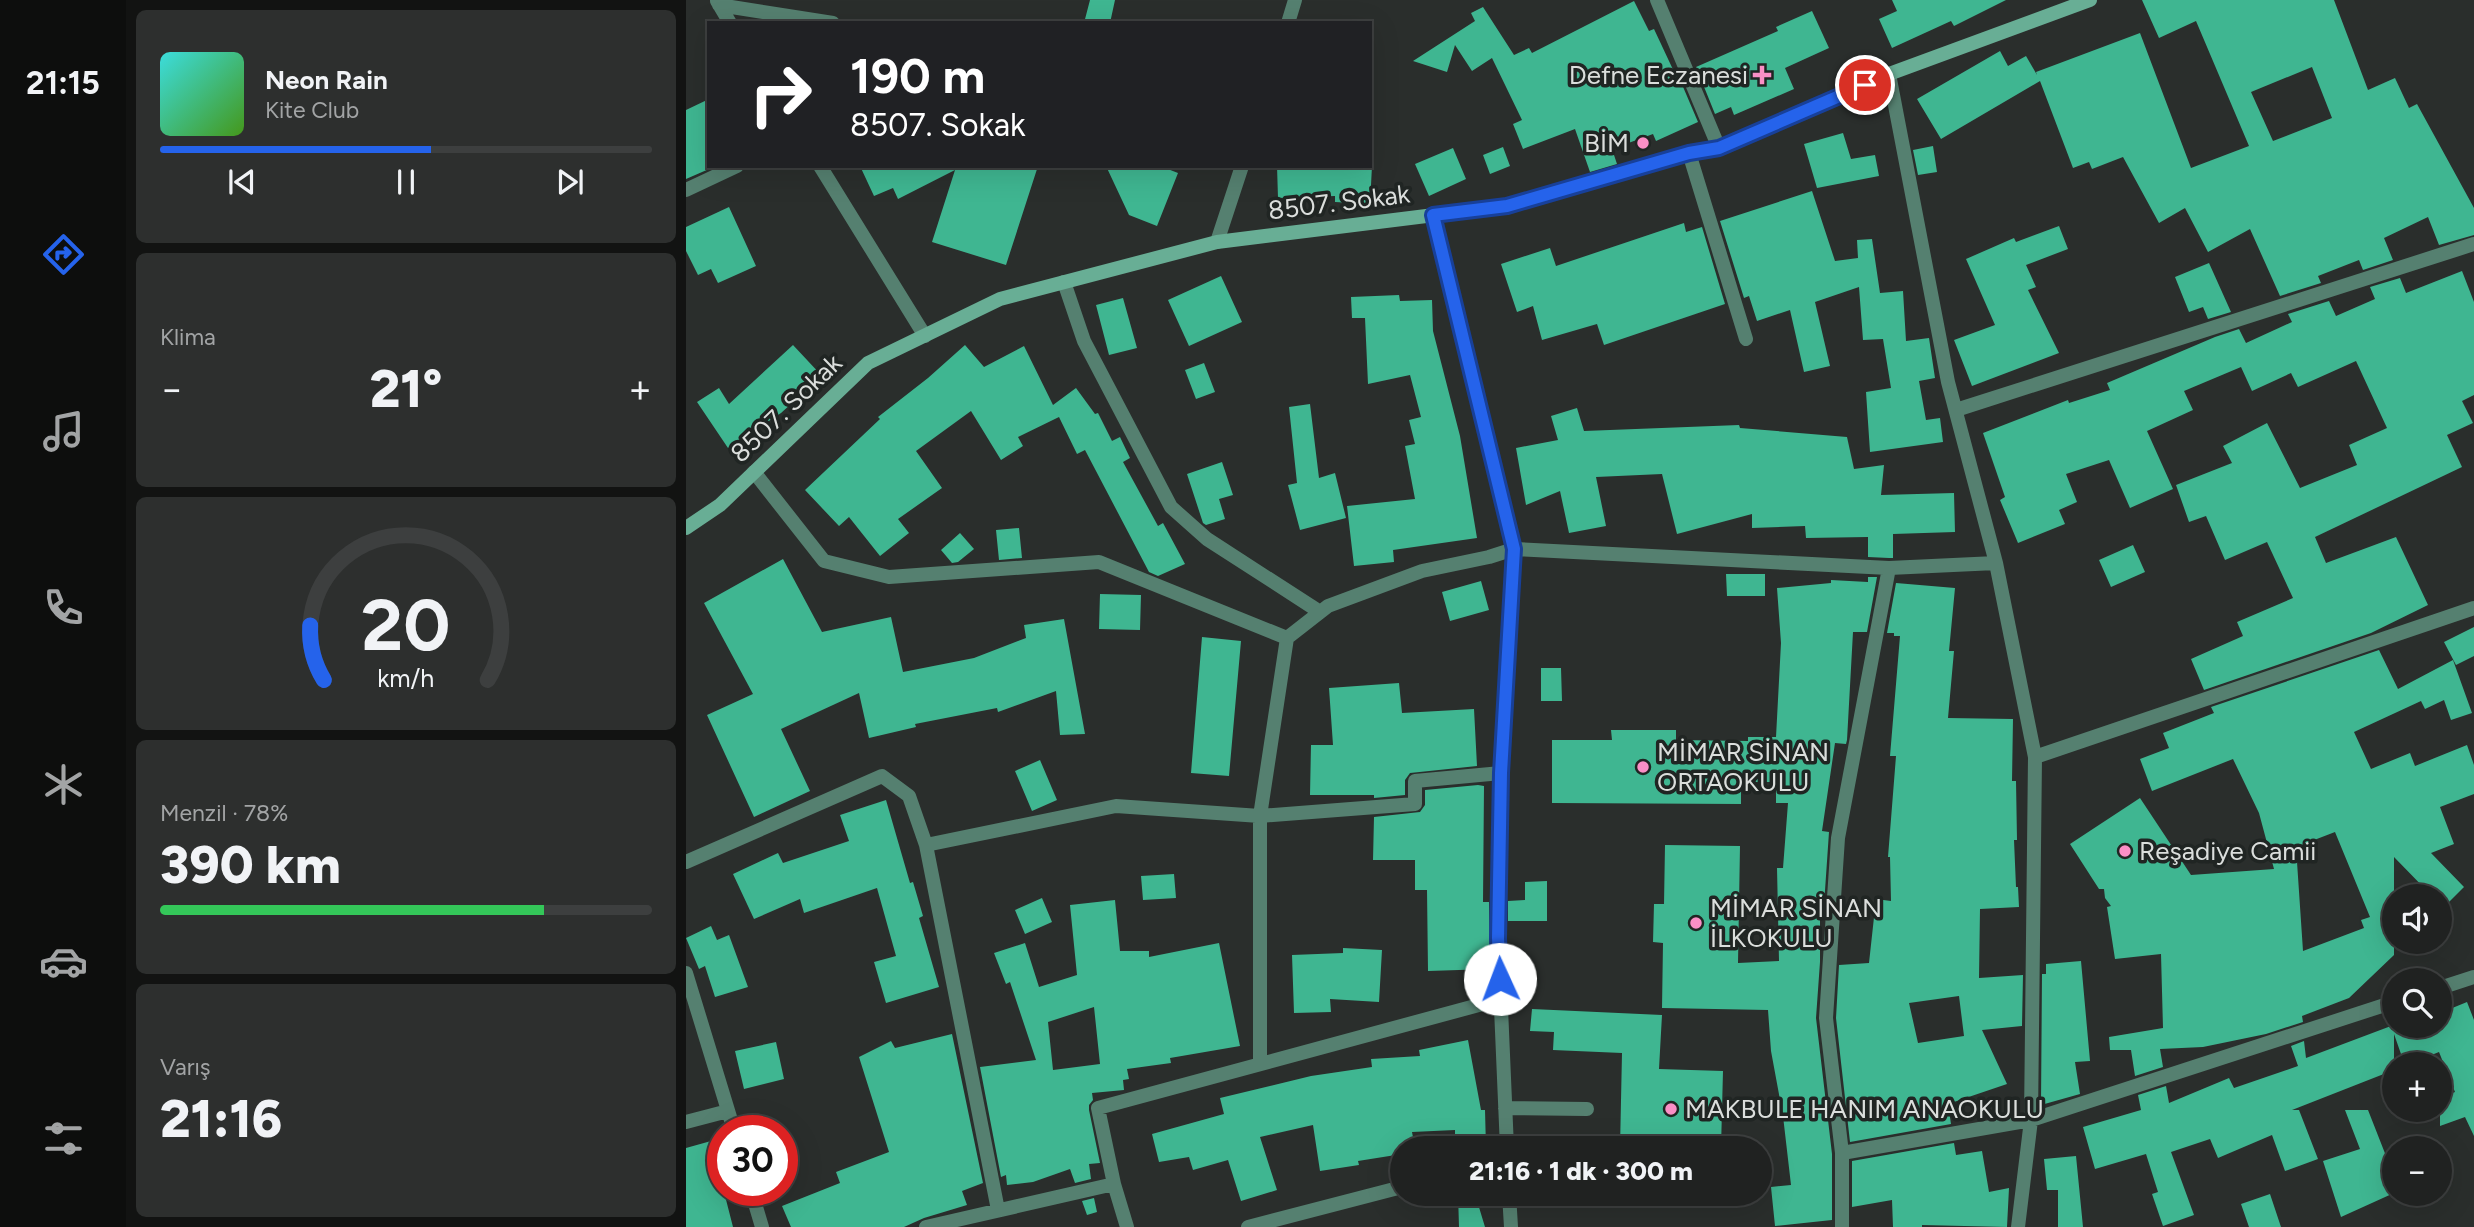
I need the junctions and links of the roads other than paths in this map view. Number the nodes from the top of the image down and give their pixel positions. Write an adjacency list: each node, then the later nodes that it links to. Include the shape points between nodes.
1 (1295, 0): 7 (street)
2 (1657, 0): 9 (street)
3 (2090, 0): 8 (street, 8507. Sokak)
4 (718, 3): 5 (street); 6 (street)
5 (729, 21)
6 (821, 21)
7 (1288, 21)
8 (1889, 74): 9 (street, 8507. Sokak); 21 (street)
9 (1719, 148): 10 (street, 8507. Sokak)
10 (1689, 153): 15 (street, 8507. Sokak, via 1507,206); 20 (street)
11 (733, 168): 14 (street)
12 (821, 168): 19 (street)
13 (1239, 168): 16 (street)
14 (686, 190)
15 (1433, 215): 16 (street, 8507. Sokak); 24 (street)
16 (1217, 242): 18 (street, 8507. Sokak)
17 (2474, 244): 21 (street)
18 (1064, 282): 19 (street, 8507. Sokak, via 1000,299); 28 (street, via 1084,341 1171,507 1207,540)
19 (925, 336): 22 (street, 8507. Sokak, via 868,363)
20 (1746, 339)
21 (1956, 410): 25 (street)
22 (754, 472): 23 (street, 8507. Sokak, via 720,505); 29 (street, via 824,561 889,577 1099,562)
23 (686, 528)
24 (1514, 549): 26 (street); 28 (street, via 1422,570); 31 (street)
25 (1996, 564): 26 (street); 30 (street)
26 (1889, 568): 48 (street, via 1838,838 1826,1018)
27 (2474, 608): 30 (street)
28 (1320, 612): 29 (street)
29 (1287, 638): 32 (street)
30 (2035, 757): 45 (street)
31 (1501, 773): 32 (street, via 1415,781 1415,804); 38 (street)
32 (1260, 816): 33 (street, via 1116,806); 40 (street)
33 (926, 845): 34 (street, via 909,796 882,776); 53 (street)
34 (686, 862)
35 (686, 973): 43 (street)
36 (2474, 976): 37 (street)
37 (2452, 984)
38 (1500, 999): 40 (street); 41 (street)
39 (2382, 1007): 45 (street)
40 (1261, 1064): 49 (street, via 1098,1108)
41 (1506, 1108): 42 (street); 47 (street)
42 (1587, 1109)
43 (728, 1111): 44 (street); 46 (street)
44 (729, 1115)
45 (2031, 1120): 48 (street); 60 (street)
46 (686, 1122)
47 (1507, 1136)
48 (1842, 1153): 59 (street)
49 (1114, 1184): 53 (street); 56 (street)
50 (1390, 1190): 57 (street)
51 (756, 1206): 54 (street)
52 (1510, 1206): 58 (street)
53 (998, 1210): 55 (street)
54 (762, 1227)
55 (926, 1227)
56 (1127, 1227)
57 (1248, 1227)
58 (1511, 1227)
59 (1842, 1227)
60 (2018, 1227)

